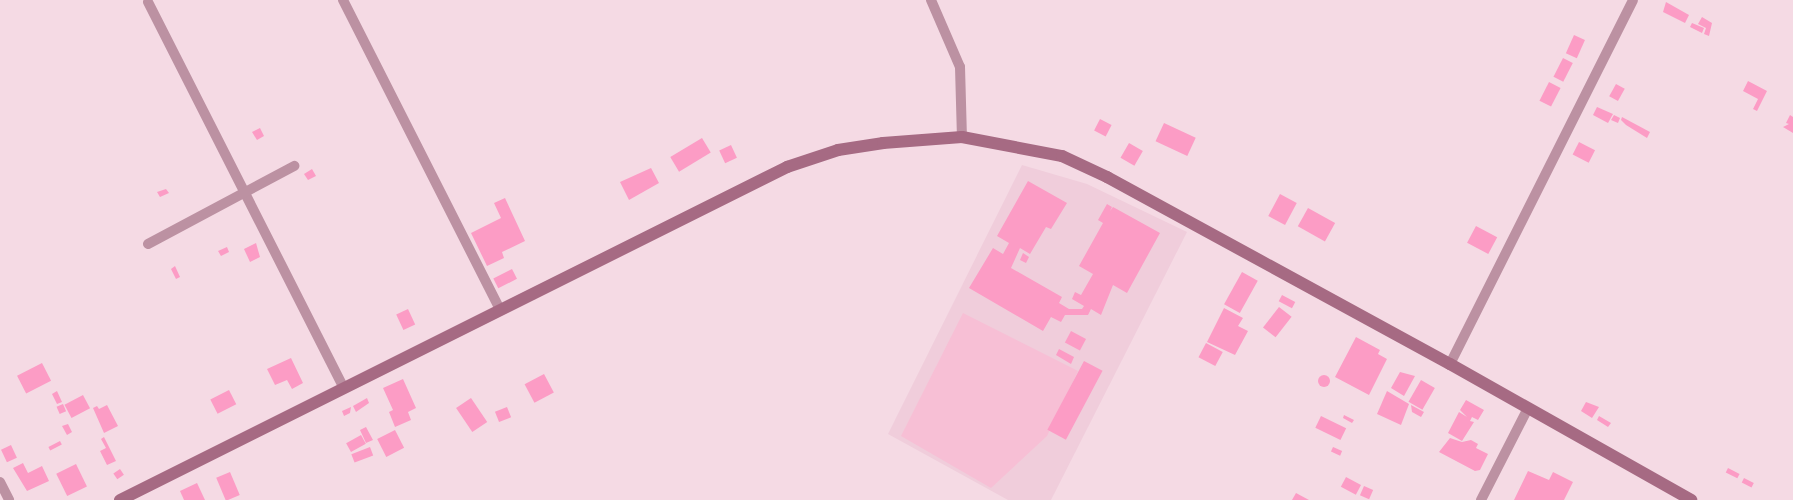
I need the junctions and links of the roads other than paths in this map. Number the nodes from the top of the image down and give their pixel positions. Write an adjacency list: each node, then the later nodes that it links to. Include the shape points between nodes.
1 (343, 0): 9 (street)
2 (931, 0): 5 (street, via 960,68)
3 (1633, 0): 10 (street)
4 (148, 2): 7 (street)
5 (962, 137): 9 (street, via 883,143 846,149 787,167); 10 (street, via 1062,156 1101,174)
6 (294, 166): 7 (street)
7 (244, 192): 8 (street); 11 (street)
8 (148, 244)
9 (500, 310): 11 (street)
10 (1450, 364): 12 (street)
11 (344, 388): 15 (street)
12 (1528, 408): 16 (street); 17 (street)
13 (0, 482): 14 (street)
14 (9, 500)
15 (120, 500)
16 (1481, 500)
17 (1691, 500)

